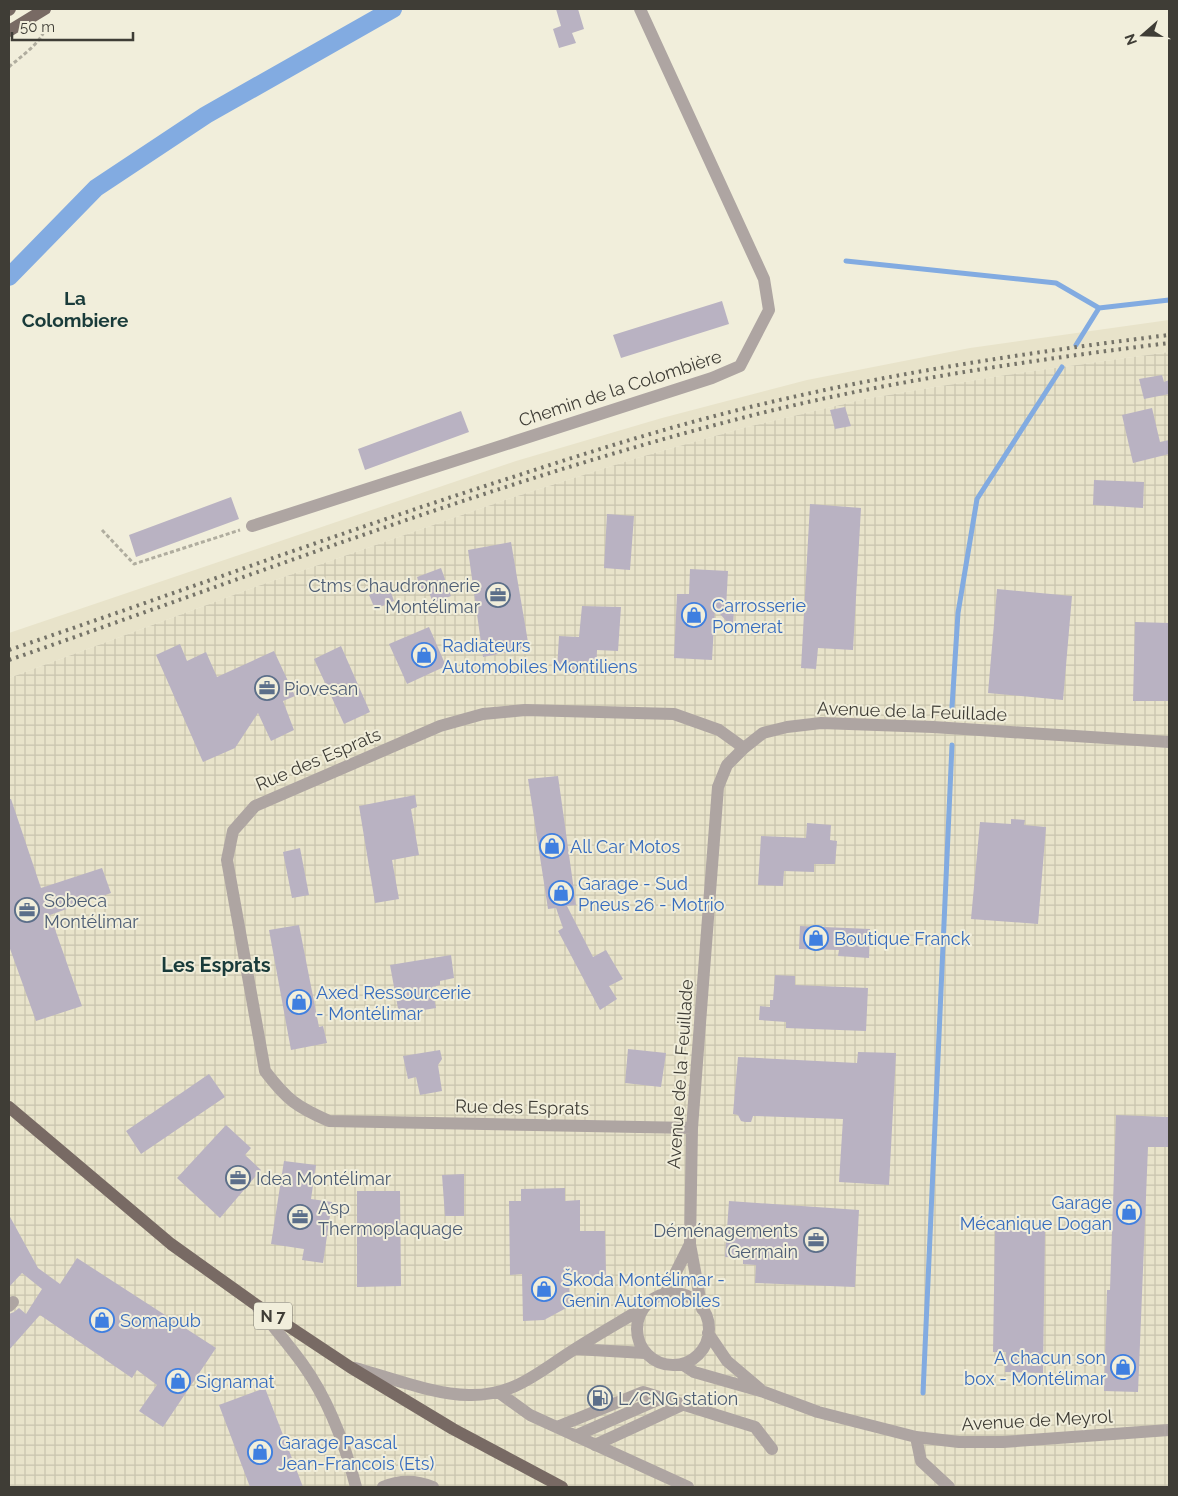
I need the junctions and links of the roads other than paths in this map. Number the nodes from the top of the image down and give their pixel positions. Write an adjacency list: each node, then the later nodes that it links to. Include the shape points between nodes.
1 (640, 9): 4 (street, Chemin de la Colombière, via 764,280 770,310 740,366 712,378)
2 (44, 10): 3 (main road)
3 (9, 31)
4 (252, 526)
5 (1169, 742): 6 (street, Avenue de la Feuillade, via 821,723 764,733)
6 (744, 748): 8 (street, Avenue de la Feuillade, via 728,765 718,787); 8 (street, Rue des Esprats, via 719,730 674,714 525,710 470,717 440,726 254,806 233,831 227,860 265,1071 281,1092 302,1110 329,1122)
7 (9, 1108): 11 (main road, N 7, via 171,1244)
8 (692, 1128): 9 (street, Avenue de la Feuillade)
9 (690, 1244): 10 (street, Avenue de la Feuillade); 13 (street, Avenue de la Feuillade)
10 (665, 1294): 12 (street); 13 (street, via 686,1296)
11 (255, 1304): 18 (main road, N 7); 30 (street, via 303,1364 326,1403)
12 (643, 1308): 15 (street); 16 (street, via 636,1326)
13 (702, 1309): 14 (street)
14 (708, 1333): 17 (street, via 700,1353); 20 (street, Avenue de Meyrol, via 727,1361)
15 (575, 1349): 16 (street); 19 (street, via 520,1385)
16 (645, 1353): 17 (street, via 662,1364)
17 (682, 1364): 20 (street, Avenue de Meyrol, via 694,1372)
18 (350, 1366): 19 (street, via 444,1393); 29 (main road, N 7, via 453,1429)
19 (498, 1392): 23 (street, via 530,1415)
20 (764, 1392): 26 (street, Avenue de Meyrol, via 818,1412)
21 (662, 1398): 22 (street); 23 (street, via 643,1392); 25 (street)
22 (682, 1405): 27 (street); 28 (street, via 755,1428)
23 (557, 1427): 25 (street)
24 (1169, 1430): 26 (street, Avenue de Meyrol, via 1003,1442 959,1442)
25 (575, 1436): 27 (street)
26 (916, 1437): 34 (street, via 921,1461)
27 (595, 1445): 33 (street)
28 (772, 1450)
29 (559, 1486)
30 (356, 1487)
31 (383, 1487): 32 (street, via 416,1482)
32 (433, 1487)
33 (688, 1487)
34 (950, 1487)

